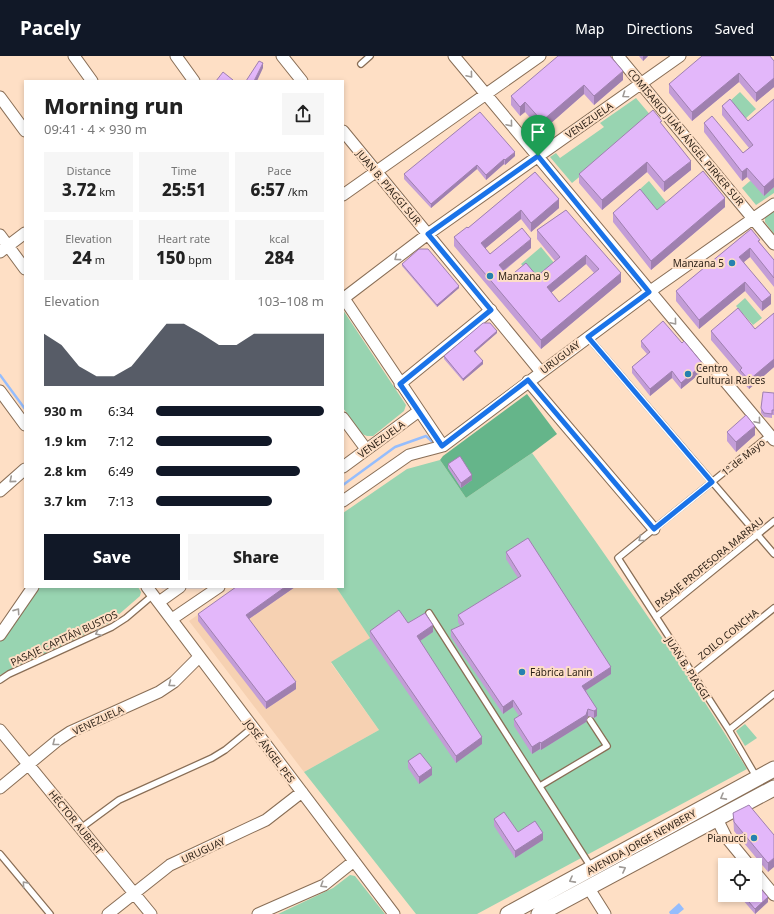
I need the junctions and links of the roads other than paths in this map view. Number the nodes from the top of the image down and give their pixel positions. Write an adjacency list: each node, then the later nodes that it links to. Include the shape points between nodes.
1 (74, 56): 10 (street)
2 (176, 56): 11 (street)
3 (282, 56): 12 (street)
4 (370, 56): 9 (lane)
5 (454, 56): 14 (street, one-way to 14)
6 (540, 56): 14 (street)
7 (618, 56): 13 (street, COMISARIO JUÁN ÁNGEL PIRKER SUR)
8 (680, 56): 13 (street, VENEZUELA)
9 (361, 64)
10 (91, 80)
11 (193, 80)
12 (301, 80)
13 (641, 84): 18 (street, VENEZUELA, one-way to 18); 22 (street, COMISARIO JUÁN ÁNGEL PIRKER SUR)
14 (485, 94): 18 (street, one-way to 18); 19 (street)
15 (0, 97): 16 (street)
16 (24, 130)
17 (344, 132): 19 (street, JUAN B. PIAGGI SUR)
18 (538, 156): 24 (street, VENEZUELA); 29 (street)
19 (376, 172): 20 (street); 24 (street, JUAN B. PIAGGI SUR)
20 (344, 194)
21 (774, 204): 22 (street, URUGUAY)
22 (753, 219): 26 (street, COMISARIO JUÁN ÁNGEL PIRKER SUR); 29 (street, URUGUAY)
23 (24, 234): 27 (street)
24 (428, 234): 30 (street, VENEZUELA, one-way to 30); 32 (street, JUAN B. PIAGGI SUR)
25 (0, 235): 27 (street)
26 (774, 244)
27 (4, 249): 28 (street)
28 (24, 267)
29 (649, 292): 33 (street, URUGUAY); 41 (street, one-way to 41)
30 (344, 296)
31 (344, 299): 36 (street)
32 (491, 310): 34 (street, JUAN B. PIAGGI SUR); 36 (street)
33 (588, 337): 34 (street, URUGUAY); 46 (lane)
34 (541, 372): 35 (street, URUGUAY)
35 (528, 380): 42 (street, URUGUAY); 50 (street)
36 (400, 384): 38 (street)
37 (0, 391): 40 (street)
38 (419, 412): 42 (street); 43 (street, VENEZUELA)
39 (344, 419): 43 (street)
40 (24, 424)
41 (773, 436): 46 (lane, 1º de Mayo)
42 (442, 446): 48 (street, URUGUAY, via 409,455)
43 (366, 449): 44 (street, VENEZUELA)
44 (344, 466)
45 (24, 470): 47 (street, one-way to 47)
46 (712, 482): 50 (lane, 1º de Mayo); 51 (lane)
47 (0, 491)
48 (344, 500)
49 (774, 521): 51 (lane, PASAJE PROFESORA MARRAU)
50 (654, 529): 53 (lane, 1º de Mayo, one-way to 53)
51 (758, 534): 52 (lane); 60 (lane, PASAJE PROFESORA MARRAU)
52 (774, 554)
53 (618, 558): 60 (lane, JUAN B. PIAGGI)
54 (32, 588): 62 (street, one-way to 54)
55 (177, 588): 57 (street)
56 (218, 588): 61 (street)
57 (153, 595): 61 (street, JOSÉ ÁNGEL PES); 65 (lane, PASAJE CAPITÁN BUSTOS, one-way to 65, via 112,627)
58 (774, 608): 64 (lane, ZOILO CONCHA)
59 (429, 613): 74 (lane)
60 (656, 617): 64 (lane, JUAN B. PIAGGI)
61 (172, 619): 63 (street, JOSÉ ÁNGEL PES)
62 (0, 635)
63 (199, 657): 68 (street, JOSÉ ÁNGEL PES); 71 (street, VENEZUELA, one-way to 71, via 174,682 159,692 70,732)
64 (692, 674): 70 (lane, JUAN B. PIAGGI)
65 (0, 680)
66 (774, 694): 70 (lane)
67 (590, 720): 74 (lane, via 607,746)
68 (253, 727): 77 (street, JOSÉ ÁNGEL PES); 79 (lane, via 212,758 119,800)
69 (0, 730): 71 (street, HÉCTOR AUBERT)
70 (729, 730): 73 (lane, JUAN B. PIAGGI)
71 (29, 765): 75 (street, VENEZUELA); 79 (street, HÉCTOR AUBERT)
72 (774, 770): 73 (main road, AVENIDA JORGE NEWBERY)
73 (757, 778): 83 (main road, AVENIDA JORGE NEWBERY, one-way to 83)
74 (540, 786): 83 (lane)
75 (0, 788)
76 (774, 788): 78 (main road, AVENIDA JORGE NEWBERY)
77 (302, 792): 82 (street, JOSÉ ÁNGEL PES); 86 (street, URUGUAY, via 266,820 170,865)
78 (717, 818): 81 (street, via 726,838); 85 (main road, AVENIDA JORGE NEWBERY, one-way to 78)
79 (81, 828): 86 (street, HÉCTOR AUBERT)
80 (0, 854): 88 (lane, one-way to 80)
81 (743, 858)
82 (354, 861): 91 (street, one-way to 91, via 324,885); 92 (street, JOSÉ ÁNGEL PES)
83 (592, 869): 93 (main road, AVENIDA JORGE NEWBERY, one-way to 93)
84 (762, 880): 87 (street)
85 (588, 887): 94 (main road, AVENIDA JORGE NEWBERY); 95 (street)
86 (134, 894): 89 (street, URUGUAY); 90 (street, HÉCTOR AUBERT)
87 (774, 895)
88 (50, 914)
89 (108, 914)
90 (151, 914)
91 (258, 914)
92 (394, 914)
93 (508, 914)
94 (539, 914)
95 (605, 914)

